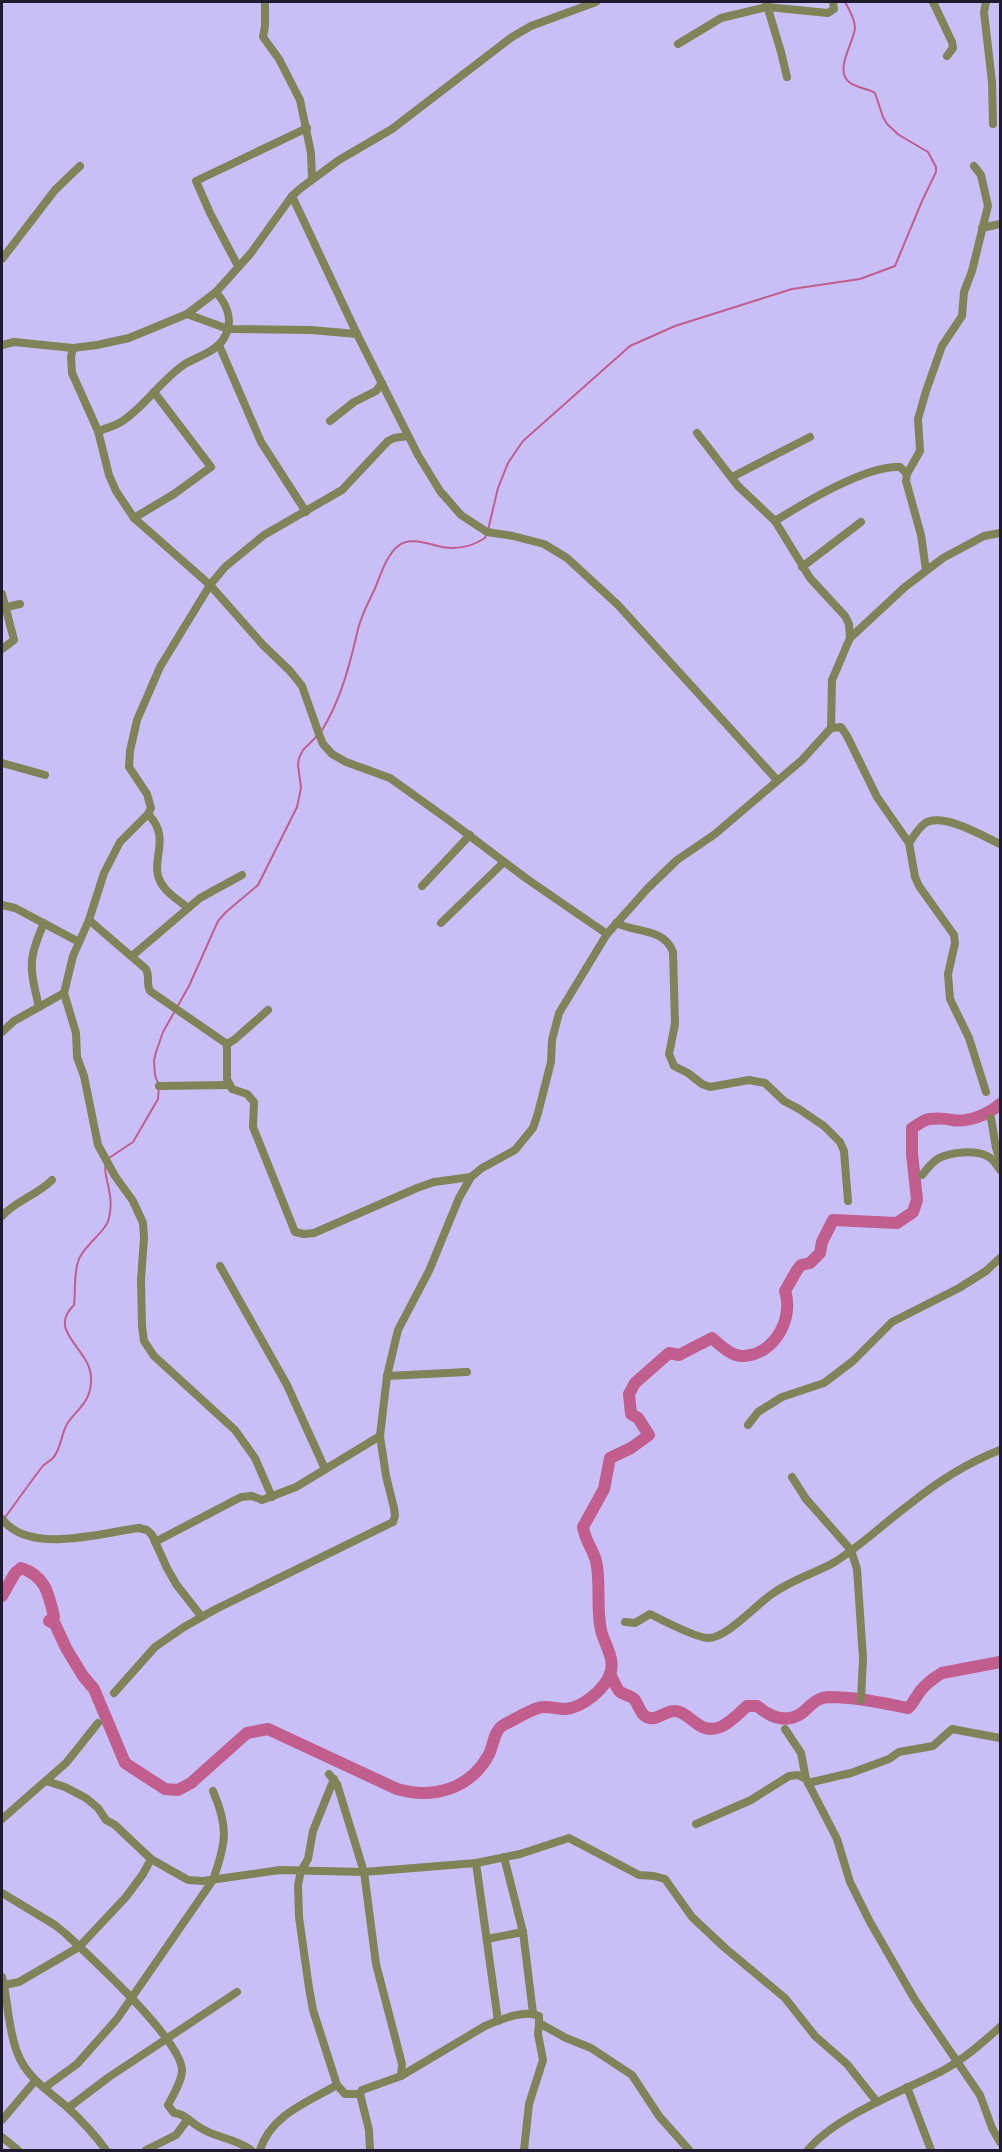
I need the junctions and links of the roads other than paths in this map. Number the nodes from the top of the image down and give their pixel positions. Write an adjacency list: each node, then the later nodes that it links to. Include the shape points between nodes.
1 (265, 2): 11 (street, via 263,37 295,88)
2 (596, 2): 14 (street, via 512,37 392,129)
3 (833, 2): 6 (street, via 834,9 828,14)
4 (933, 2): 8 (street, via 952,42)
5 (986, 2): 10 (street)
6 (766, 4): 7 (street, via 721,18); 9 (street)
7 (678, 44)
8 (947, 56)
9 (787, 77)
10 (993, 124)
11 (307, 128): 14 (street); 19 (street, via 196,181)
12 (80, 166): 18 (street, via 55,190)
13 (974, 166): 17 (street, via 981,175 988,207)
14 (312, 179): 15 (street)
15 (292, 196): 19 (street); 23 (street)
16 (1000, 224): 17 (street)
17 (982, 228): 34 (street, via 964,292 962,316 942,346 926,390 918,419 920,452)
18 (2, 259)
19 (238, 266): 20 (street)
20 (216, 292): 21 (street); 22 (street, via 228,311)
21 (188, 314): 22 (street); 26 (street, via 129,338)
22 (228, 329): 23 (street); 25 (street)
23 (357, 334): 27 (street)
24 (2, 345): 26 (street, via 14,342)
25 (219, 345): 28 (street, via 168,376); 36 (street, via 261,442)
26 (73, 348): 30 (street, via 72,373)
27 (382, 383): 29 (street); 32 (street)
28 (154, 392): 30 (street, via 122,422); 37 (street, via 211,467)
29 (330, 421)
30 (98, 431): 37 (street, via 109,475)
31 (697, 433): 35 (street)
32 (408, 436): 36 (street, via 391,439 342,490); 52 (street, via 440,491 461,515 487,532 544,544 567,558 618,605)
33 (810, 437): 35 (street)
34 (907, 474): 38 (street, via 900,467 882,470 825,492); 42 (street)
35 (732, 477): 38 (street)
36 (306, 512): 43 (street, via 264,535 225,567)
37 (134, 518): 43 (street)
38 (775, 521): 41 (street)
39 (861, 522): 41 (street)
40 (1000, 532): 42 (street, via 964,546)
41 (802, 567): 47 (street, via 845,616)
42 (926, 570): 47 (street)
43 (210, 585): 53 (street, via 160,667 137,720 129,767 151,801); 54 (street, via 302,686 323,744 332,754 390,778)
44 (2, 594): 46 (street)
45 (21, 604): 46 (street)
46 (3, 608): 48 (street, via 14,640)
47 (850, 638): 49 (street, via 832,680)
48 (2, 649)
49 (831, 728): 52 (street); 55 (street, via 841,727 877,797)
50 (2, 763): 51 (street)
51 (45, 775)
52 (777, 780): 65 (street, via 715,834 677,860)
53 (148, 814): 61 (street, via 160,832 159,878 167,891); 62 (street, via 114,852)
54 (470, 835): 57 (street); 59 (street)
55 (909, 843): 56 (street, via 924,824 942,820); 76 (street, via 919,886 954,934 948,974 950,999 969,1038)
56 (1000, 844)
57 (504, 862): 64 (street); 66 (street)
58 (242, 875): 61 (street)
59 (422, 886)
60 (2, 905): 63 (street)
61 (188, 908): 68 (street)
62 (89, 920): 67 (street); 68 (street)
63 (44, 923): 67 (street); 70 (street, via 31,960)
64 (441, 923)
65 (616, 923): 66 (street); 83 (street, via 661,936 673,952 675,1024 669,1054 674,1066 710,1087 749,1080 765,1083 776,1095 824,1126 844,1151)
66 (607, 934): 81 (street, via 559,1013 551,1062 533,1128 515,1150)
67 (79, 942): 69 (street)
68 (132, 956): 73 (street, via 148,973 150,991)
69 (64, 993): 70 (street); 94 (street, via 98,1145 143,1223 144,1341 154,1356 236,1430 255,1458)
70 (39, 1007): 72 (street)
71 (268, 1010): 73 (street)
72 (2, 1032)
73 (227, 1044): 74 (street)
74 (229, 1085): 75 (street); 81 (street, via 254,1102 253,1127 296,1232 314,1233 417,1188)
75 (159, 1086)
76 (986, 1092)
77 (991, 1118): 78 (street)
78 (1000, 1160)
79 (1000, 1170): 80 (street, via 987,1156 960,1153 940,1158)
80 (922, 1175)
81 (471, 1177): 88 (street, via 398,1330)
82 (52, 1180): 84 (street, via 12,1205)
83 (848, 1201)
84 (2, 1216)
85 (1000, 1258): 89 (street, via 959,1288 892,1322 824,1383 782,1397 758,1412)
86 (220, 1266): 92 (street, via 287,1385)
87 (467, 1372): 88 (street)
88 (387, 1376): 90 (street)
89 (748, 1425)
90 (380, 1436): 92 (street); 98 (street, via 394,1508 393,1522)
91 (1000, 1450): 97 (street, via 911,1503)
92 (325, 1469): 94 (street)
93 (792, 1478): 97 (street)
94 (272, 1497): 96 (street, via 241,1497)
95 (2, 1519): 96 (street, via 13,1531 54,1540 139,1528 147,1530)
96 (155, 1542): 98 (street, via 176,1584)
97 (850, 1550): 99 (street, via 772,1593 718,1637 707,1639 650,1614 635,1623); 101 (street, via 859,1591)
98 (201, 1616): 100 (street, via 155,1647)
99 (625, 1622)
100 (114, 1693)
101 (861, 1700)
102 (98, 1723): 105 (street)
103 (785, 1729): 106 (street, via 801,1753)
104 (1000, 1738): 106 (street, via 952,1730 933,1746 899,1752 851,1773)
105 (46, 1781): 108 (street); 111 (street, via 86,1798)
106 (807, 1781): 109 (street, via 798,1775 789,1776 751,1800); 129 (street, via 837,1839 850,1882 870,1922)
107 (213, 1791): 115 (street, via 224,1817 225,1832)
108 (2, 1819)
109 (696, 1824)
110 (504, 1857): 112 (street); 117 (street); 137 (street, via 569,1838 639,1875 660,1876 692,1917 785,1998)
111 (151, 1859): 115 (street, via 188,1880); 119 (street, via 126,1897)
112 (476, 1863): 114 (street); 118 (street)
113 (301, 1871): 114 (street); 114 (street, via 332,1776); 115 (street, via 280,1870); 133 (street, via 298,1917 307,1978)
114 (364, 1872): 131 (street, via 376,1964 402,2064)
115 (213, 1880): 122 (street)
116 (2, 1893): 119 (street, via 55,1925)
117 (523, 1932): 118 (street); 123 (street)
118 (486, 1939): 124 (street)
119 (79, 1947): 120 (street, via 25,1979); 122 (street)
120 (3, 1981): 132 (street, via 17,2054)
121 (237, 1992): 127 (street)
122 (133, 1998): 127 (street); 135 (street, via 88,2053)
123 (533, 2013): 124 (street); 125 (street, via 539,2016)
124 (498, 2021): 131 (street)
125 (539, 2023): 149 (street, via 543,2060 529,2104); 150 (street, via 591,2048 632,2075)
126 (1000, 2027): 128 (street)
127 (167, 2040): 138 (street); 139 (street, via 183,2069 168,2105 174,2113)
128 (967, 2055): 129 (street); 130 (street)
129 (956, 2062): 130 (street); 134 (street)
130 (964, 2072): 142 (street, via 985,2106)
131 (401, 2076): 136 (street, via 363,2089)
132 (35, 2081): 135 (street); 140 (street)
133 (337, 2085): 136 (street, via 345,2094); 147 (street, via 285,2114)
134 (907, 2087): 137 (street); 152 (street)
135 (44, 2088): 138 (street)
136 (360, 2094): 148 (street)
137 (878, 2102): 151 (street, via 828,2131)
138 (68, 2108): 144 (street)
139 (188, 2119): 145 (street, via 176,2135); 146 (street)
140 (2, 2120)
141 (2, 2137): 143 (street)
142 (1000, 2142)
143 (18, 2151)
144 (106, 2151)
145 (146, 2151)
146 (251, 2151)
147 (260, 2151)
148 (370, 2151)
149 (524, 2151)
150 (689, 2151)
151 (808, 2151)
152 (931, 2151)

